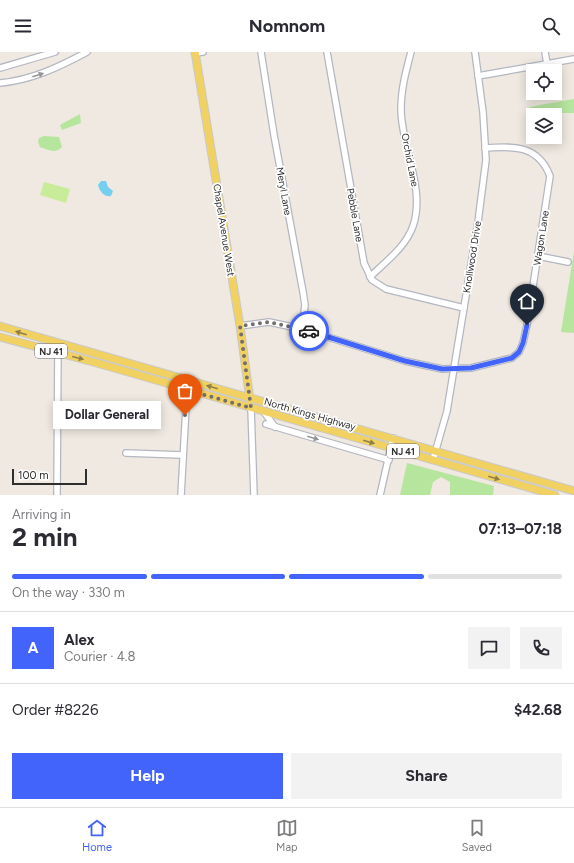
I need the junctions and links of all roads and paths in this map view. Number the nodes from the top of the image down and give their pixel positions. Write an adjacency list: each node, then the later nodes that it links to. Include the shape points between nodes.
1 (55, 52): 12 (street)
2 (87, 52): 15 (street, one-way to 2, via 44,73)
3 (203, 52): 9 (street)
4 (262, 52): 23 (street, Meryl Lane, via 274,135 304,292)
5 (327, 52): 19 (street, Pebble Lane, via 364,263)
6 (411, 52): 19 (street, Orchid Lane, via 401,110 416,191 413,226 403,245)
7 (475, 52): 14 (street, Knollwood Drive)
8 (545, 52): 11 (street)
9 (195, 53): 22 (main road, Chapel Avenue West)
10 (574, 59): 11 (street)
11 (547, 64)
12 (0, 68)
13 (526, 68): 14 (street)
14 (478, 76): 16 (street, Knollwood Drive)
15 (0, 84)
16 (485, 148): 17 (street, Wagon Lane, via 510,146 525,149 545,163 550,184); 20 (street, Knollwood Drive, via 486,160 478,222)
17 (538, 256): 18 (street); 27 (street, Wagon Lane, via 527,325 519,352 506,361 471,368)
18 (568, 262)
19 (370, 277): 20 (street, via 378,286 386,289)
20 (464, 308): 27 (street, Knollwood Drive)
21 (0, 326): 25 (main road, North Kings Highway / NJ 41, one-way to 21)
22 (240, 326): 23 (street, Wagon Lane, via 269,322); 29 (main road, Chapel Avenue West)
23 (302, 329): 27 (street, Wagon Lane, via 405,361 442,369)
24 (0, 337): 26 (main road, North Kings Highway / NJ 41)
25 (58, 344): 26 (street); 29 (main road, North Kings Highway / NJ 41, one-way to 25)
26 (58, 353): 28 (main road, North Kings Highway / NJ 41, one-way to 28); 42 (street)
27 (454, 368): 36 (street, Knollwood Drive, via 447,411)
28 (187, 390): 30 (main road, North Kings Highway / NJ 41); 38 (street)
29 (250, 398): 30 (main road, Chapel Avenue West); 34 (main road, North Kings Highway / NJ 41)
30 (251, 408): 31 (main road, North Kings Highway / NJ 41); 44 (street)
31 (264, 412): 33 (street); 35 (main road, North Kings Highway / NJ 41, one-way to 35)
32 (266, 424): 33 (street)
33 (275, 427): 39 (street, one-way to 39)
34 (393, 438): 35 (street); 36 (main road, North Kings Highway / NJ 41)
35 (392, 448): 39 (street); 40 (main road, North Kings Highway / NJ 41)
36 (436, 450): 40 (street, Knollwood Drive); 41 (main road, North Kings Highway / NJ 41)
37 (126, 453): 38 (street)
38 (182, 455): 43 (street)
39 (389, 460): 45 (street)
40 (433, 460): 46 (main road, North Kings Highway / NJ 41, one-way to 46)
41 (574, 491)
42 (57, 495)
43 (181, 495)
44 (254, 495)
45 (380, 495)
46 (555, 495)

